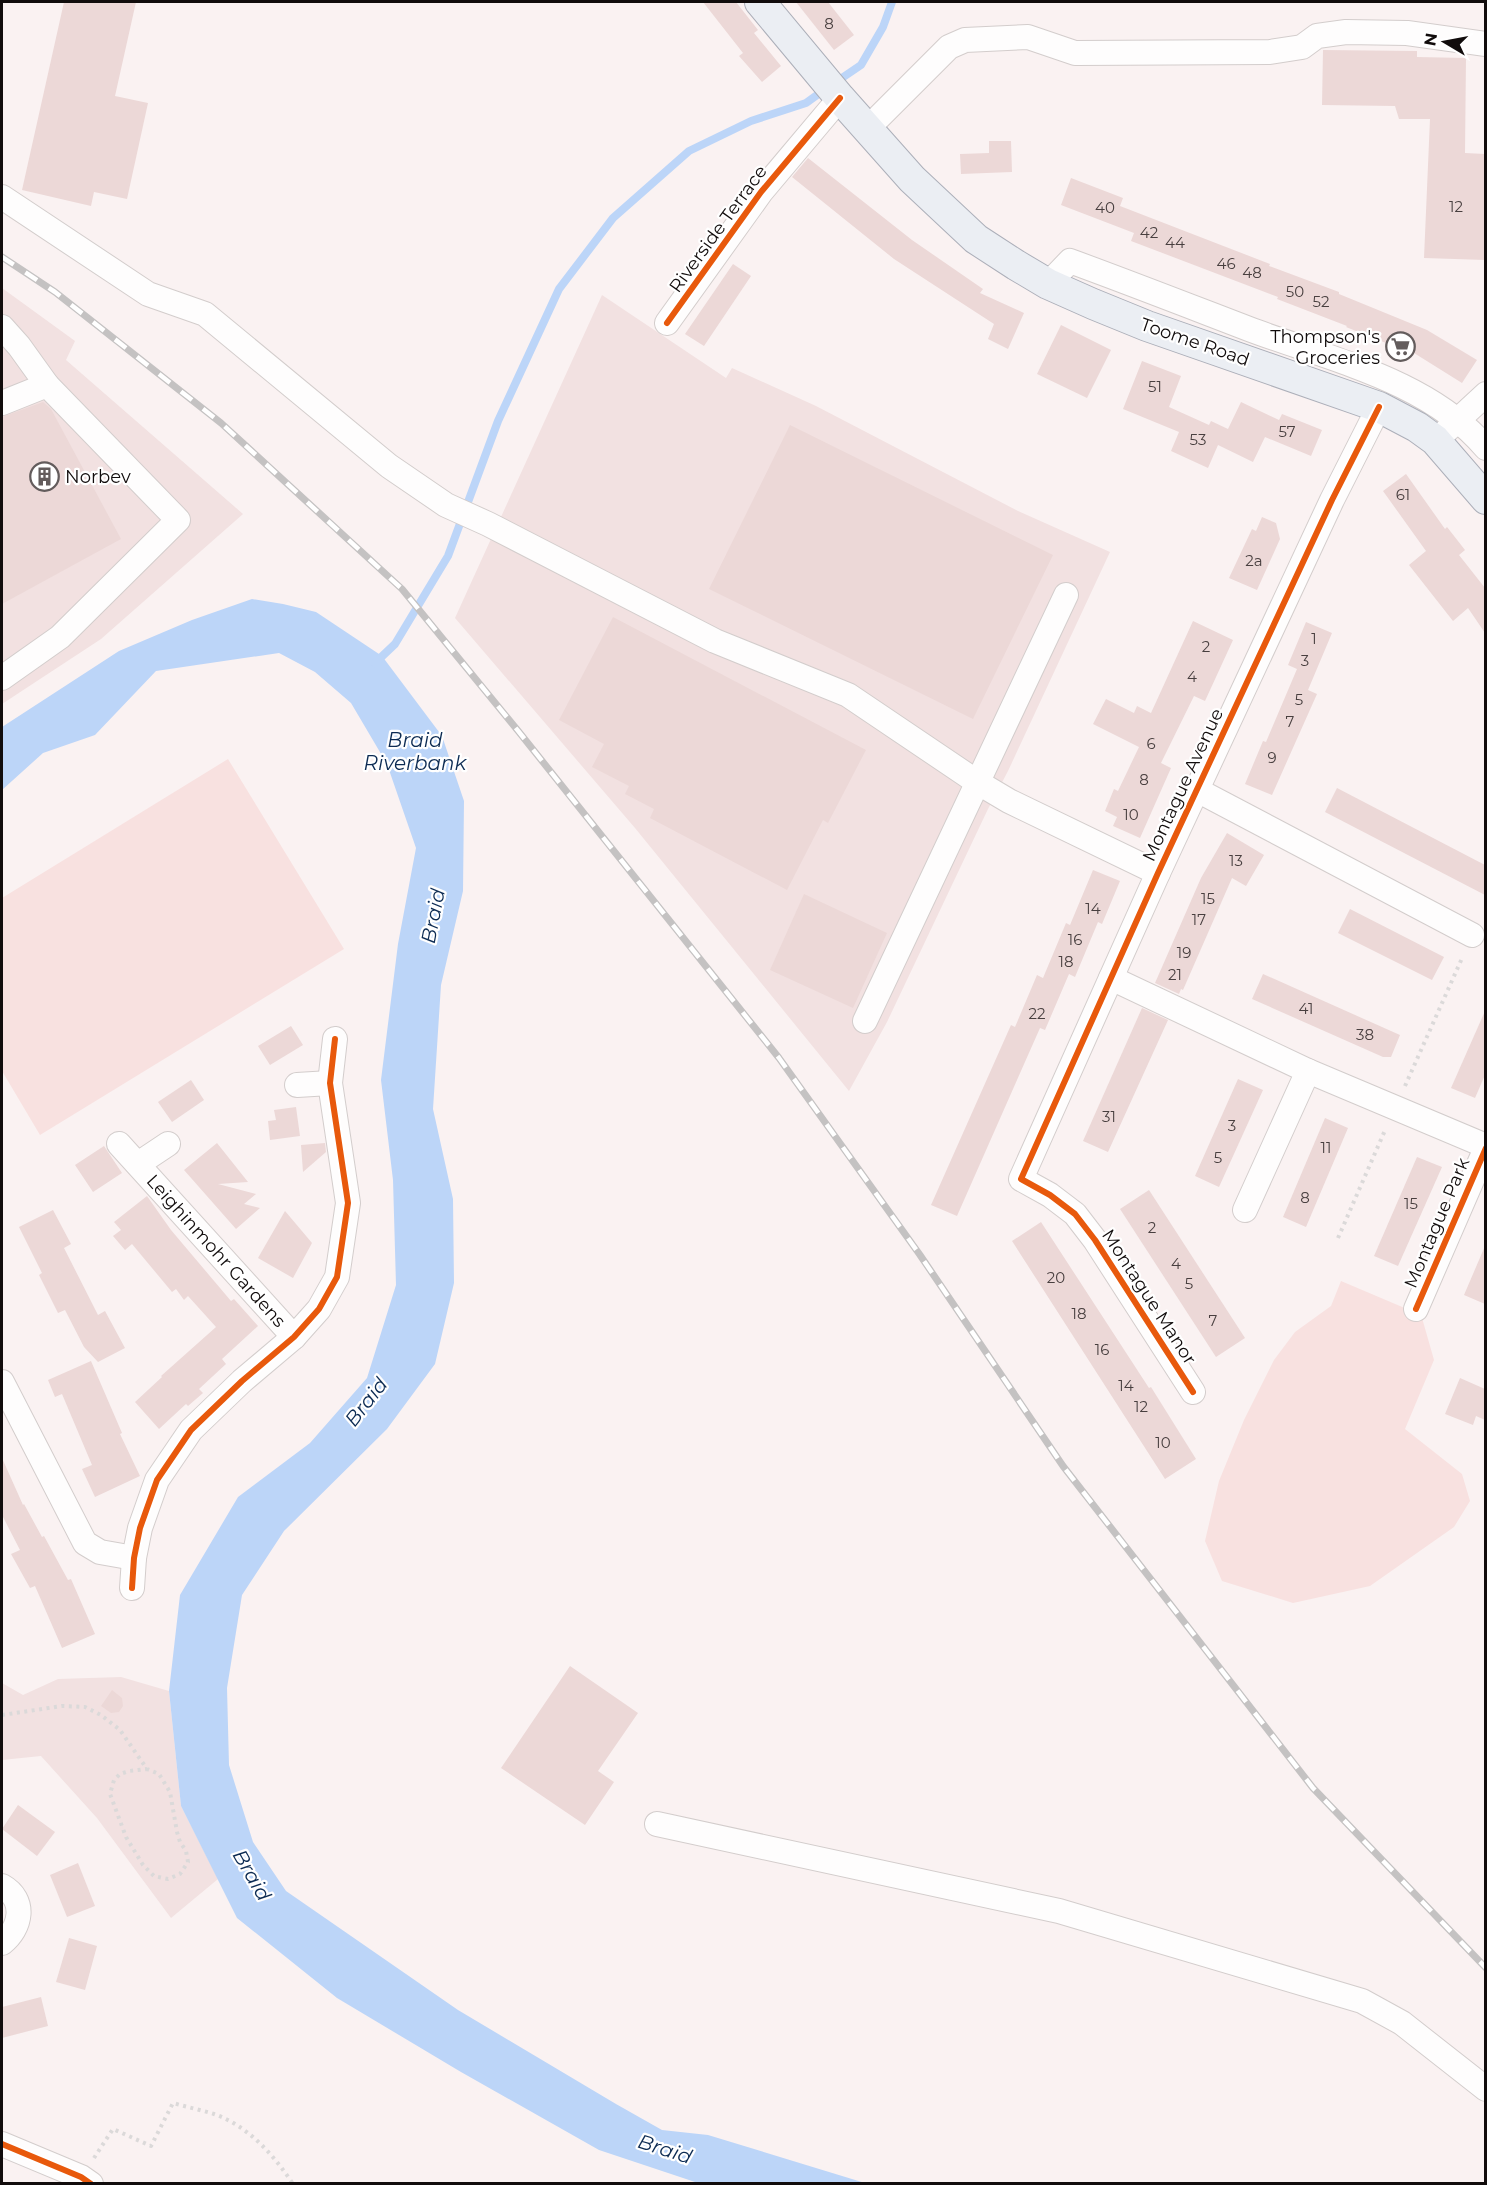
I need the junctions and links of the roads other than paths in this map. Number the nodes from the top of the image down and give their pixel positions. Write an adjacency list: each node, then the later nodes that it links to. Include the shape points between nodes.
1 (760, 2): 3 (main road, Toome Road)
2 (1485, 44): 4 (street, via 1407,33 1346,32 1317,36 1302,47 1270,52 1075,53 1028,37 965,40 949,47)
3 (842, 101): 4 (main road, Toome Road); 7 (street, Riverside Terrace, via 761,192)
4 (867, 129): 6 (main road, Toome Road, via 912,179 976,238)
5 (2, 197): 19 (street, via 148,294 205,314 389,466 446,505 715,641 848,695)
6 (1048, 284): 12 (main road, Toome Road, via 1147,326); 13 (street, Toome Road, via 1070,261 1397,383)
7 (667, 323)
8 (2, 327): 9 (street)
9 (47, 385): 11 (street); 18 (street, via 178,520 60,638)
10 (1485, 394): 13 (street)
11 (2, 402)
12 (1379, 407): 14 (main road, Toome Road); 20 (street, Montague Avenue)
13 (1459, 420): 14 (street); 15 (street, Toome Road)
14 (1435, 440): 16 (main road, Toome Road)
15 (1485, 448)
16 (1485, 499)
17 (1066, 595): 19 (street)
18 (2, 678)
19 (977, 782): 21 (street); 24 (street)
20 (1197, 790): 21 (street, Montague Avenue); 22 (street)
21 (1158, 873): 23 (street, Montague Avenue)
22 (1472, 935)
23 (1111, 978): 26 (street, Montague Park); 33 (street, Montague Avenue)
24 (865, 1020)
25 (335, 1039): 27 (street, Leighinmohr Gardens)
26 (1308, 1071): 31 (street, Montague Park); 34 (street)
27 (330, 1083): 28 (street); 36 (street, Leighinmohr Gardens, via 348,1203 337,1277 319,1309)
28 (297, 1085)
29 (120, 1144): 32 (street, Leighinmohr Gardens)
30 (168, 1144): 32 (street, Leighinmohr Gardens)
31 (1485, 1147): 35 (street, Montague Park)
32 (138, 1164): 36 (street, Leighinmohr Gardens)
33 (1021, 1179): 38 (street, Montague Manor, via 1074,1214 1095,1240)
34 (1245, 1210)
35 (1416, 1309)
36 (294, 1338): 39 (street, Leighinmohr Gardens, via 191,1430 157,1480)
37 (2, 1382): 39 (street, via 85,1543 100,1552)
38 (1193, 1392)
39 (134, 1558): 40 (street, Leighinmohr Gardens)
40 (132, 1588)
41 (657, 1824): 44 (street, via 1059,1911 1362,2001 1402,2023)
42 (2, 1886): 43 (street, via 18,1903 19,1918 14,1931)
43 (2, 1943)
44 (1485, 2089)
45 (2, 2144): 46 (street)
46 (86, 2180)

